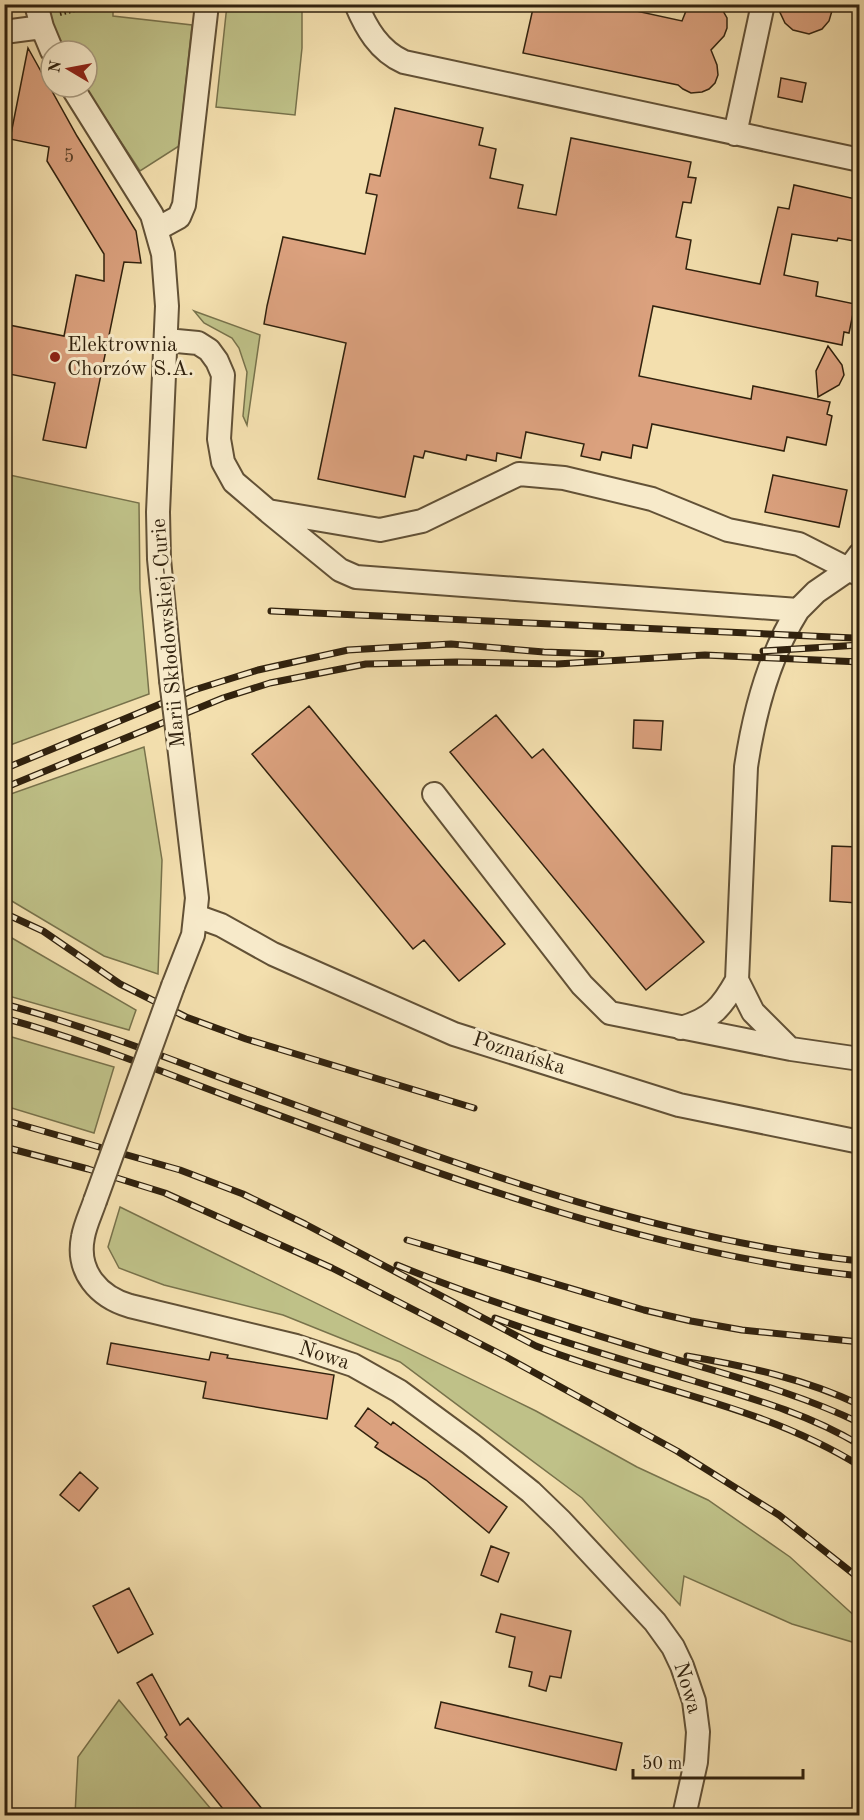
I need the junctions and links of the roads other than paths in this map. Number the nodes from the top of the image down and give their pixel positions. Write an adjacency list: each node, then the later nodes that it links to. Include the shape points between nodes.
1 (207, 4): 10 (street, via 184,205 179,217)
2 (356, 4): 8 (street, via 373,37 391,56 404,62)
3 (764, 4): 8 (street)
4 (43, 16): 5 (street); 6 (street)
5 (4, 32)
6 (49, 39)
7 (80, 99): 10 (street, Marii Skłodowskiej-Curie, via 136,187)
8 (735, 134): 9 (street)
9 (860, 160)
10 (157, 229): 11 (street, Marii Skłodowskiej-Curie, via 164,254)
11 (166, 340): 12 (street, via 198,343 217,361 223,375 219,439 223,462 234,482); 16 (street, Marii Skłodowskiej-Curie, bridge, via 158,512 162,598)
12 (268, 511): 13 (street, via 380,530 422,521 519,474 564,478 652,499 728,530 799,544); 14 (street, via 340,570 356,577)
13 (856, 566): 14 (street, via 816,592)
14 (798, 610): 17 (street, via 774,658 750,739)
15 (434, 794): 18 (street, via 582,985 610,1013)
16 (196, 916): 21 (street, Poznańska, via 454,1034 679,1105); 22 (street, Nowa, bridge, via 193,935 83,1237 85,1269 100,1291 130,1306 306,1349 359,1368 399,1391 514,1478 561,1521 655,1622 673,1647 687,1677 698,1732)
17 (737, 980): 18 (street, via 714,1013); 19 (street, via 753,1012)
18 (681, 1028): 19 (street)
19 (790, 1049): 20 (street)
20 (860, 1059)
21 (860, 1142)
22 (684, 1815)

